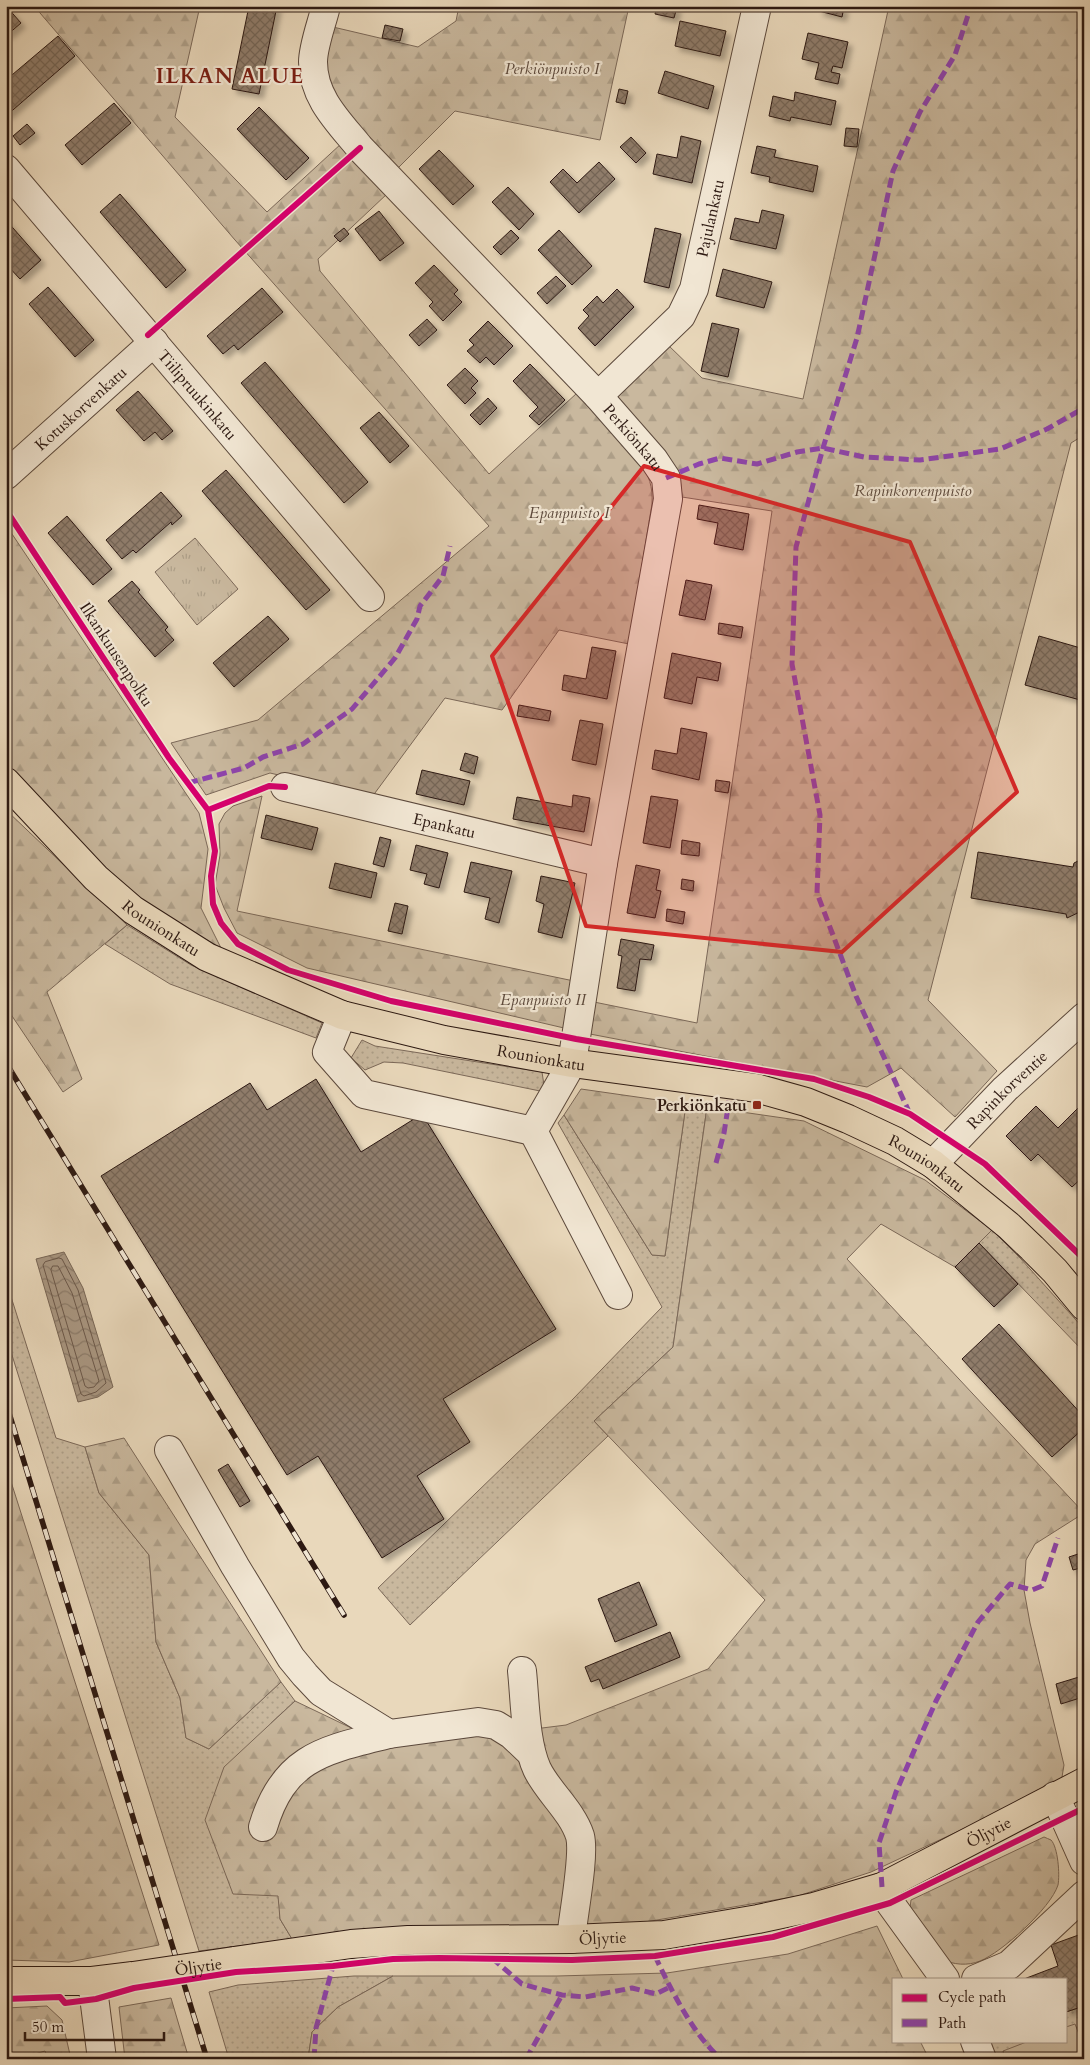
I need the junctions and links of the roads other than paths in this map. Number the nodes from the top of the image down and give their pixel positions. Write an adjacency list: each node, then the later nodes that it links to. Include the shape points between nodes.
1 (326, 6): 5 (street, Perkiönkatu, via 313,61 315,84 325,105 360,148)
2 (757, 6): 5 (street, Pajulankatu, via 694,289 681,316)
3 (6, 169): 4 (street, Tiilipruukinkatu)
4 (154, 342): 6 (street, Kotuskorvenkatu); 7 (street, Tiilipruukinkatu)
5 (598, 396): 10 (street, Perkiönkatu, via 654,460 666,478 668,499)
6 (6, 475)
7 (370, 597)
8 (6, 782): 11 (main road, Rounionkatu, via 96,878 133,910 206,957)
9 (285, 788): 10 (street, Epankatu)
10 (603, 863): 13 (street, Perkiönkatu)
11 (342, 1016): 13 (main road, Rounionkatu, via 444,1040); 14 (street, via 327,1052 364,1094)
12 (1084, 1017): 15 (street, Rapinkorventie, via 1005,1089)
13 (572, 1063): 14 (street); 15 (main road, Rounionkatu, via 756,1088 806,1102 848,1119)
14 (533, 1130): 16 (street)
15 (933, 1164): 17 (main road, Rounionkatu, via 1026,1242)
16 (618, 1295)
17 (1084, 1306)
18 (169, 1450): 20 (street, via 291,1658 321,1692)
19 (522, 1671): 21 (street)
20 (390, 1734): 21 (street, via 478,1722 496,1725); 24 (street, via 343,1745 298,1768 281,1785 270,1804)
21 (531, 1753): 28 (street, via 538,1770 580,1837)
22 (1084, 1782): 23 (main road, Öljytie)
23 (1054, 1796): 25 (street); 26 (main road, Öljytie)
24 (263, 1827)
25 (1084, 1861)
26 (882, 1886): 28 (main road, Öljytie, via 814,1907 713,1927 664,1935); 29 (street, via 890,1903)
27 (1084, 1895): 30 (street, via 1009,1965)
28 (571, 1939): 32 (main road, Öljytie, bridge, via 408,1940 351,1944)
29 (944, 1978)
30 (978, 1978)
31 (6, 1981): 32 (main road, Öljytie)
32 (92, 1981): 34 (street)
33 (975, 2042): 35 (street)
34 (102, 2059)
35 (982, 2059)

